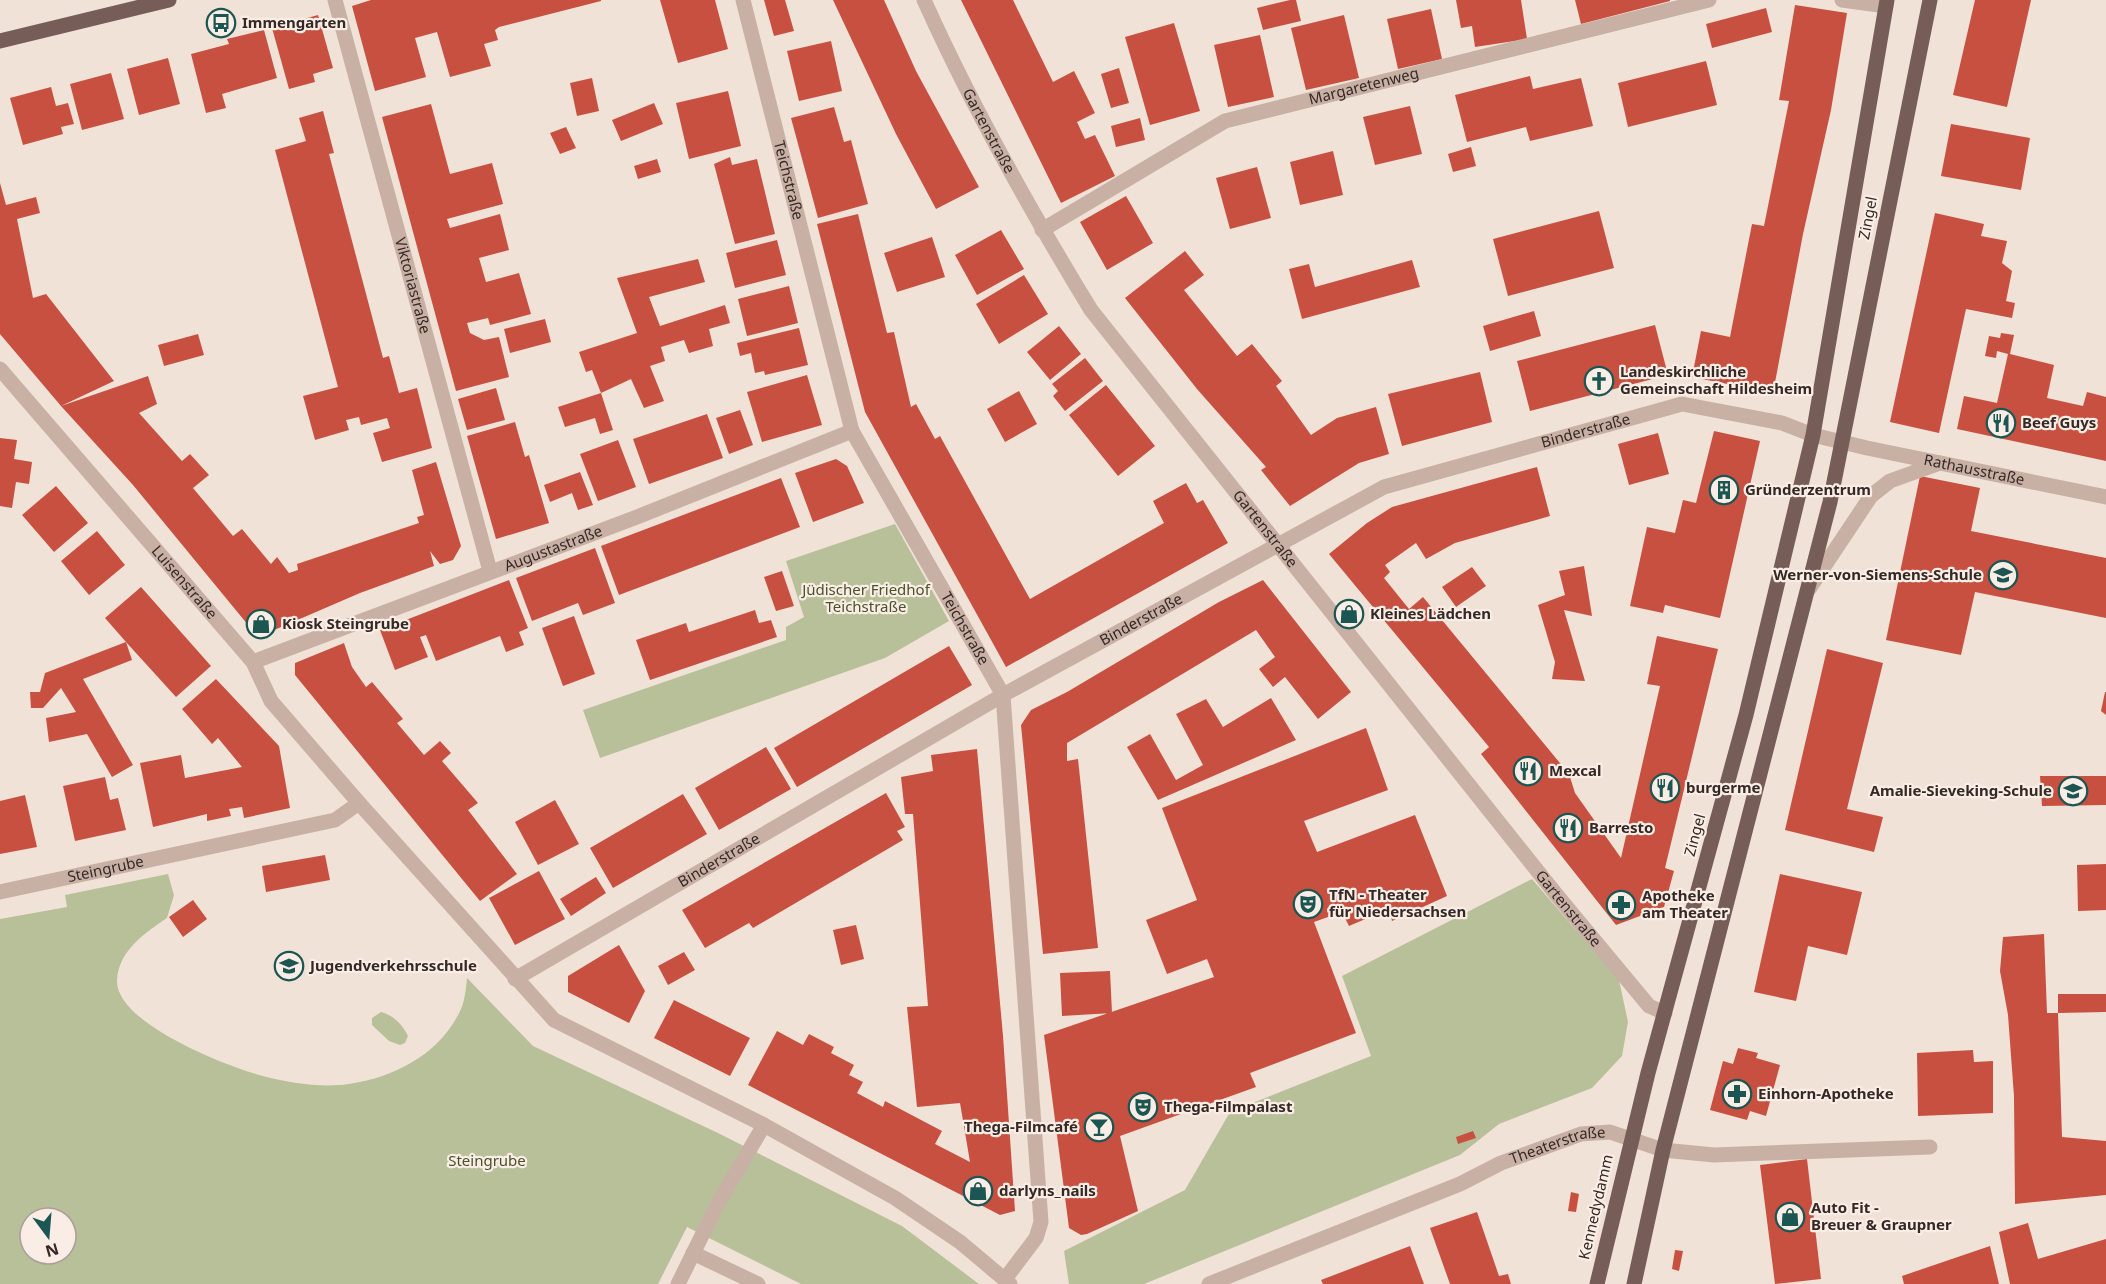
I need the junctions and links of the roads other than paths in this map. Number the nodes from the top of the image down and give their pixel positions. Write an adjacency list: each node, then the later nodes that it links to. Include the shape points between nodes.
1 (169, 0): 9 (main road)
2 (335, 0): 18 (street, Viktoriastraße)
3 (743, 0): 12 (street, Teichstraße)
4 (924, 0): 10 (street, Gartenstraße)
5 (1709, 0): 10 (street, Margaretenweg, via 1225,121)
6 (1842, 0): 8 (street)
7 (1930, 0): 14 (main road, Zingel)
8 (1887, 3): 13 (main road, Zingel)
9 (0, 41)
10 (1042, 230): 17 (street, Gartenstraße, via 1090,310)
11 (0, 369): 20 (street, Luisenstraße)
12 (852, 431): 18 (street, Augustastraße); 21 (street, Teichstraße)
13 (1813, 435): 14 (street); 17 (street, Binderstraße, via 1782,423 1682,404 1384,487); 25 (main road, Zingel, via 1746,715)
14 (1843, 443): 15 (street, Rathausstraße); 19 (main road, Zingel)
15 (1940, 463): 16 (street, Rathausstraße); 19 (street, Zingel, via 1890,481 1871,496)
16 (2106, 497)
17 (1280, 545): 21 (street, Binderstraße); 25 (street, Gartenstraße, via 1555,893 1649,1006)
18 (490, 572): 20 (street, Augustastraße)
19 (1807, 592): 29 (main road, Zingel)
20 (253, 662): 22 (street, Luisenstraße, via 271,701)
21 (1003, 695): 24 (street, Binderstraße); 31 (street, Teichstraße, via 1041,1222 1036,1238)
22 (359, 803): 23 (street, Steingrube, via 335,820); 24 (street)
23 (0, 892)
24 (515, 979): 26 (street, via 554,1020)
25 (1665, 1013): 27 (main road, Zingel)
26 (764, 1125): 30 (street); 31 (street, via 895,1198 960,1242)
27 (1631, 1138): 29 (street, Theaterstraße); 34 (street, Theaterstraße, via 1610,1132 1581,1134 1501,1163 1450,1188); 35 (main road, Kennedydamm)
28 (1930, 1148): 29 (street, Theaterstraße, via 1714,1155)
29 (1663, 1150): 36 (main road)
30 (693, 1253): 32 (street); 33 (street)
31 (1007, 1281)
32 (678, 1284)
33 (758, 1284)
34 (1209, 1284)
35 (1597, 1284)
36 (1634, 1284)

